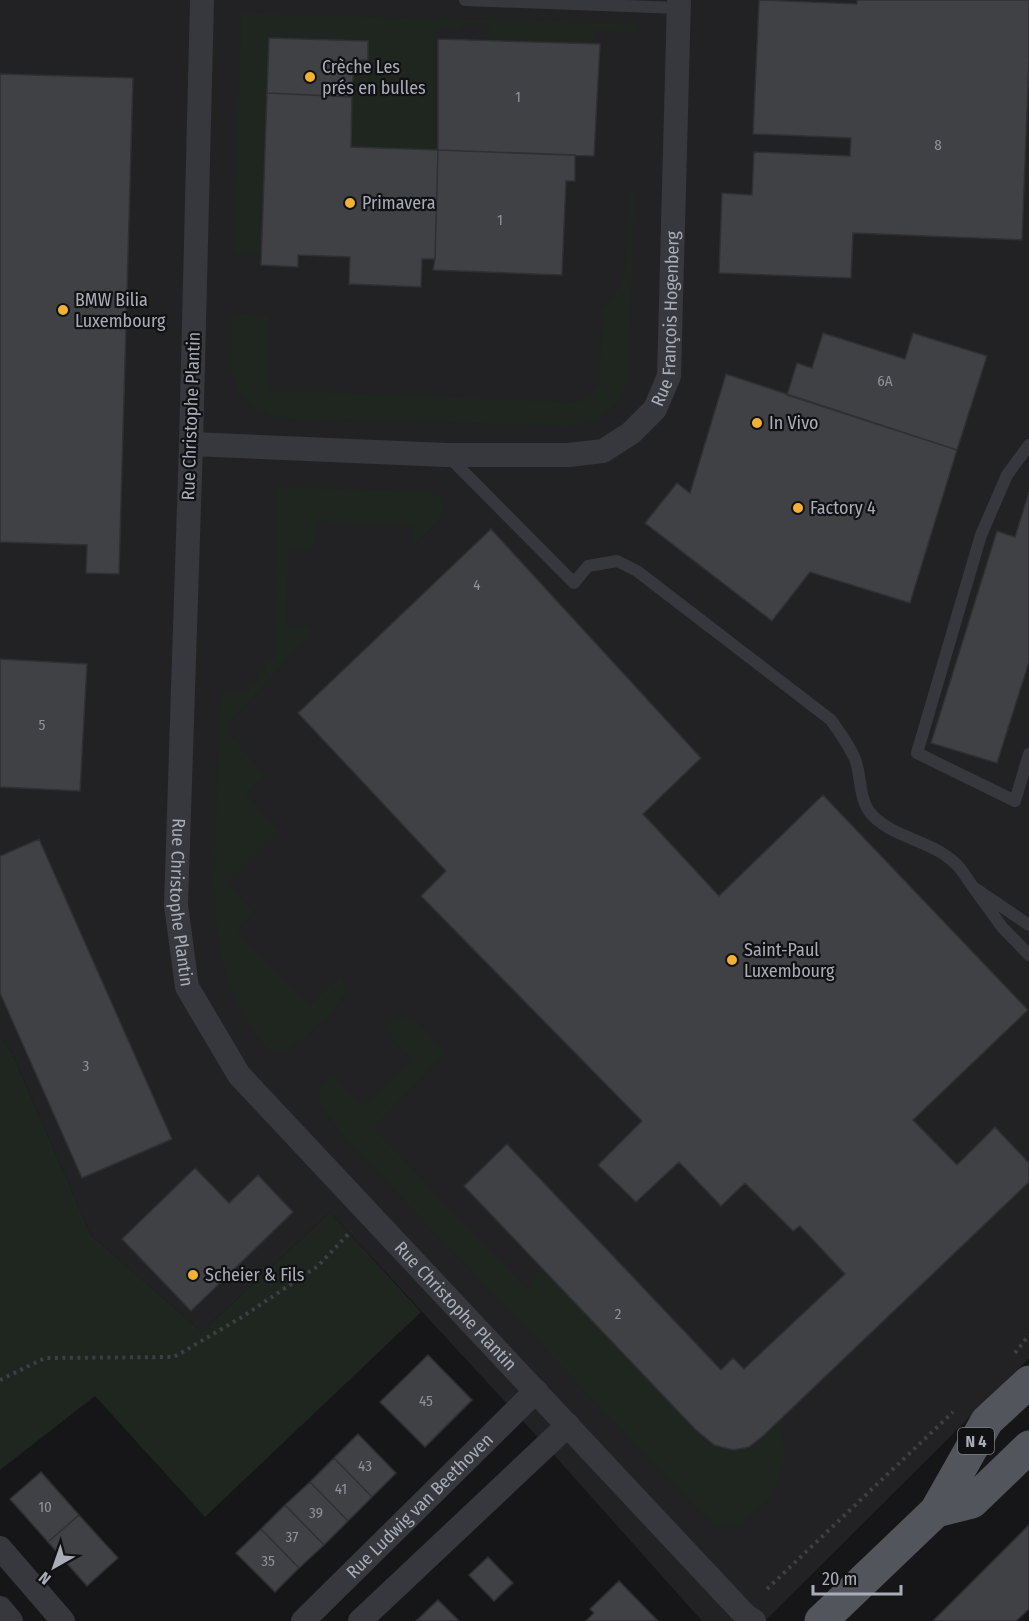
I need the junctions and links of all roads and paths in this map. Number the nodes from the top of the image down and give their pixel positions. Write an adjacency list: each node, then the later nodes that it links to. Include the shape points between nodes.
1 (202, 0): 4 (street, Rue Christophe Plantin)
2 (465, 0): 3 (lane)
3 (679, 4): 6 (street, Rue François Hogenberg, via 669,376 655,409 631,433 603,451 569,455)
4 (191, 444): 6 (street, Rue François Hogenberg); 11 (street, Rue Christophe Plantin, via 176,905 187,987 239,1075)
5 (1029, 445): 7 (lane, via 1007,475 981,535 917,753 1015,801)
6 (446, 454): 8 (lane, via 574,583 588,566 617,561 637,571 831,720 856,762 863,800 871,814 887,827 956,864)
7 (1029, 754)
8 (973, 887): 9 (lane); 10 (lane, via 1002,927)
9 (1029, 925)
10 (1029, 955)
11 (368, 1213): 14 (path, via 318,1266 174,1358 45,1358); 15 (street, Rue Christophe Plantin)
12 (1029, 1335): 13 (path)
13 (1020, 1369): 19 (main road, N 4)
14 (0, 1380)
15 (536, 1391): 17 (street, Rue Christophe Plantin); 25 (street, Rue Ludwig van Beethoven)
16 (960, 1406): 21 (path)
17 (568, 1425): 26 (street); 27 (street, Rue Christophe Plantin)
18 (1029, 1448): 19 (main road, N 4, via 972,1502)
19 (936, 1511): 28 (main road, N 4)
20 (0, 1548): 24 (street)
21 (767, 1589)
22 (0, 1608): 23 (street)
23 (11, 1621)
24 (63, 1621)
25 (303, 1621)
26 (360, 1621)
27 (754, 1621)
28 (821, 1621)

